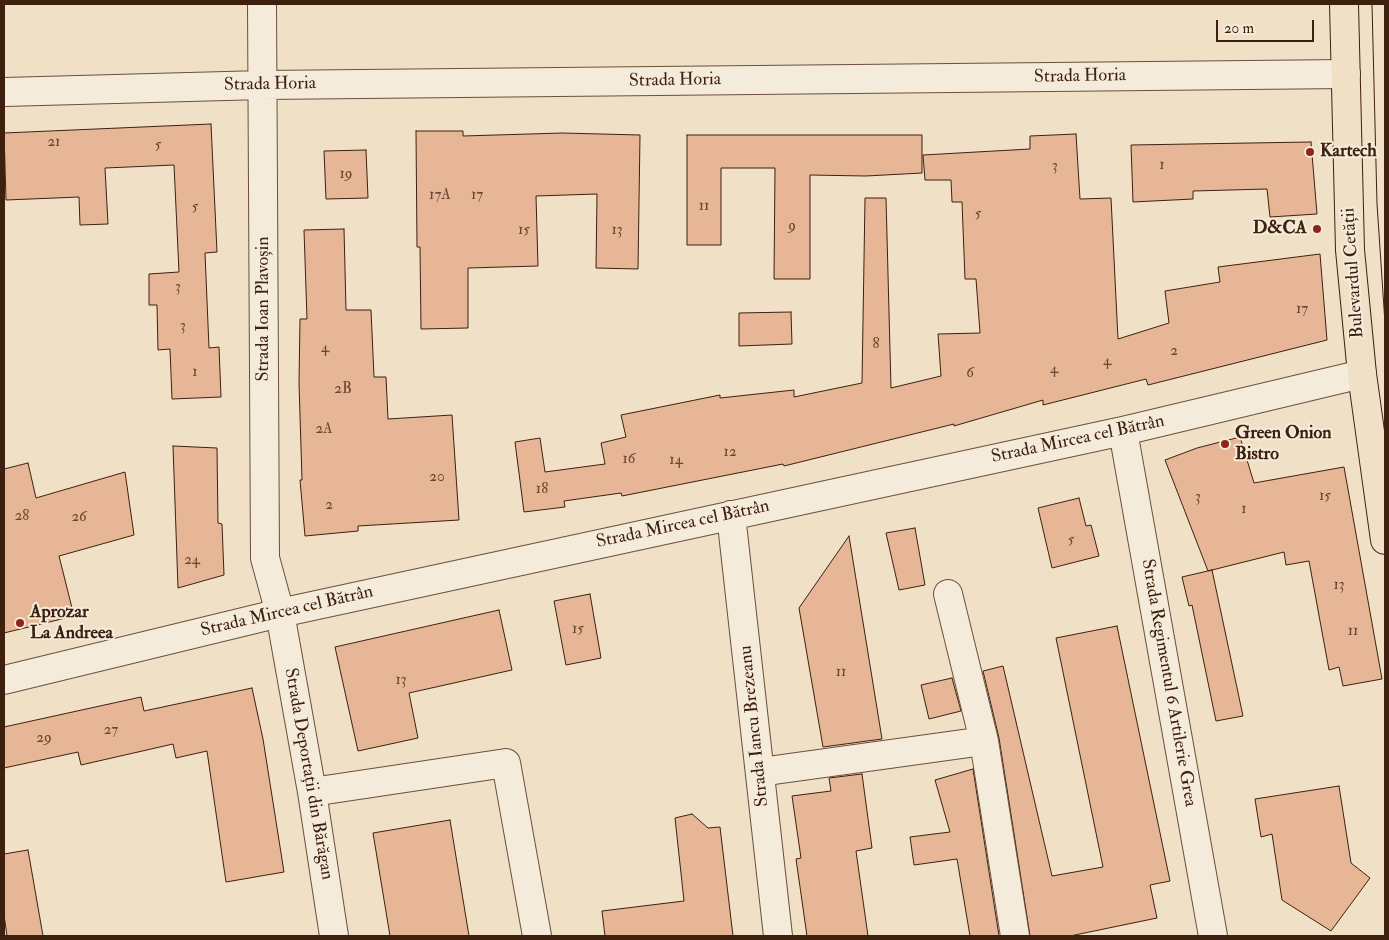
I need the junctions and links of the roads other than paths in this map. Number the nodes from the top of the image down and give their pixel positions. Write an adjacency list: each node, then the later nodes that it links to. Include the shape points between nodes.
1 (262, 4): 4 (street, Strada Ioan Plavoșin)
2 (1344, 4): 3 (main road, Bulevardul Cetății)
3 (1346, 74): 4 (street, Strada Horia); 6 (main road, Bulevardul Cetății, via 1350,250)
4 (263, 85): 5 (street, Strada Horia); 11 (street, Strada Ioan Plavoșin, via 265,558)
5 (4, 92)
6 (1362, 374): 7 (street, Strada Mircea cel Bătrân); 9 (main road, Bulevardul Cetății)
7 (1123, 431): 8 (street, Strada Mircea cel Bătrân); 20 (street, Strada Regimentul 6 Artilerie Grea)
8 (730, 515): 11 (street, Strada Mircea cel Bătrân); 14 (street, Strada Iancu Brezeanu)
9 (1385, 540)
10 (948, 594): 13 (street)
11 (280, 613): 12 (street, Strada Mircea cel Bătrân); 15 (street, Strada Deportații din Bărăgan)
12 (4, 680)
13 (984, 741): 14 (street); 19 (street)
14 (760, 772): 18 (street, Strada Iancu Brezeanu)
15 (312, 792): 16 (street, Strada Deportații din Bărăgan); 17 (street, via 506,763)
16 (334, 936)
17 (537, 936)
18 (778, 936)
19 (1015, 936)
20 (1213, 936)

